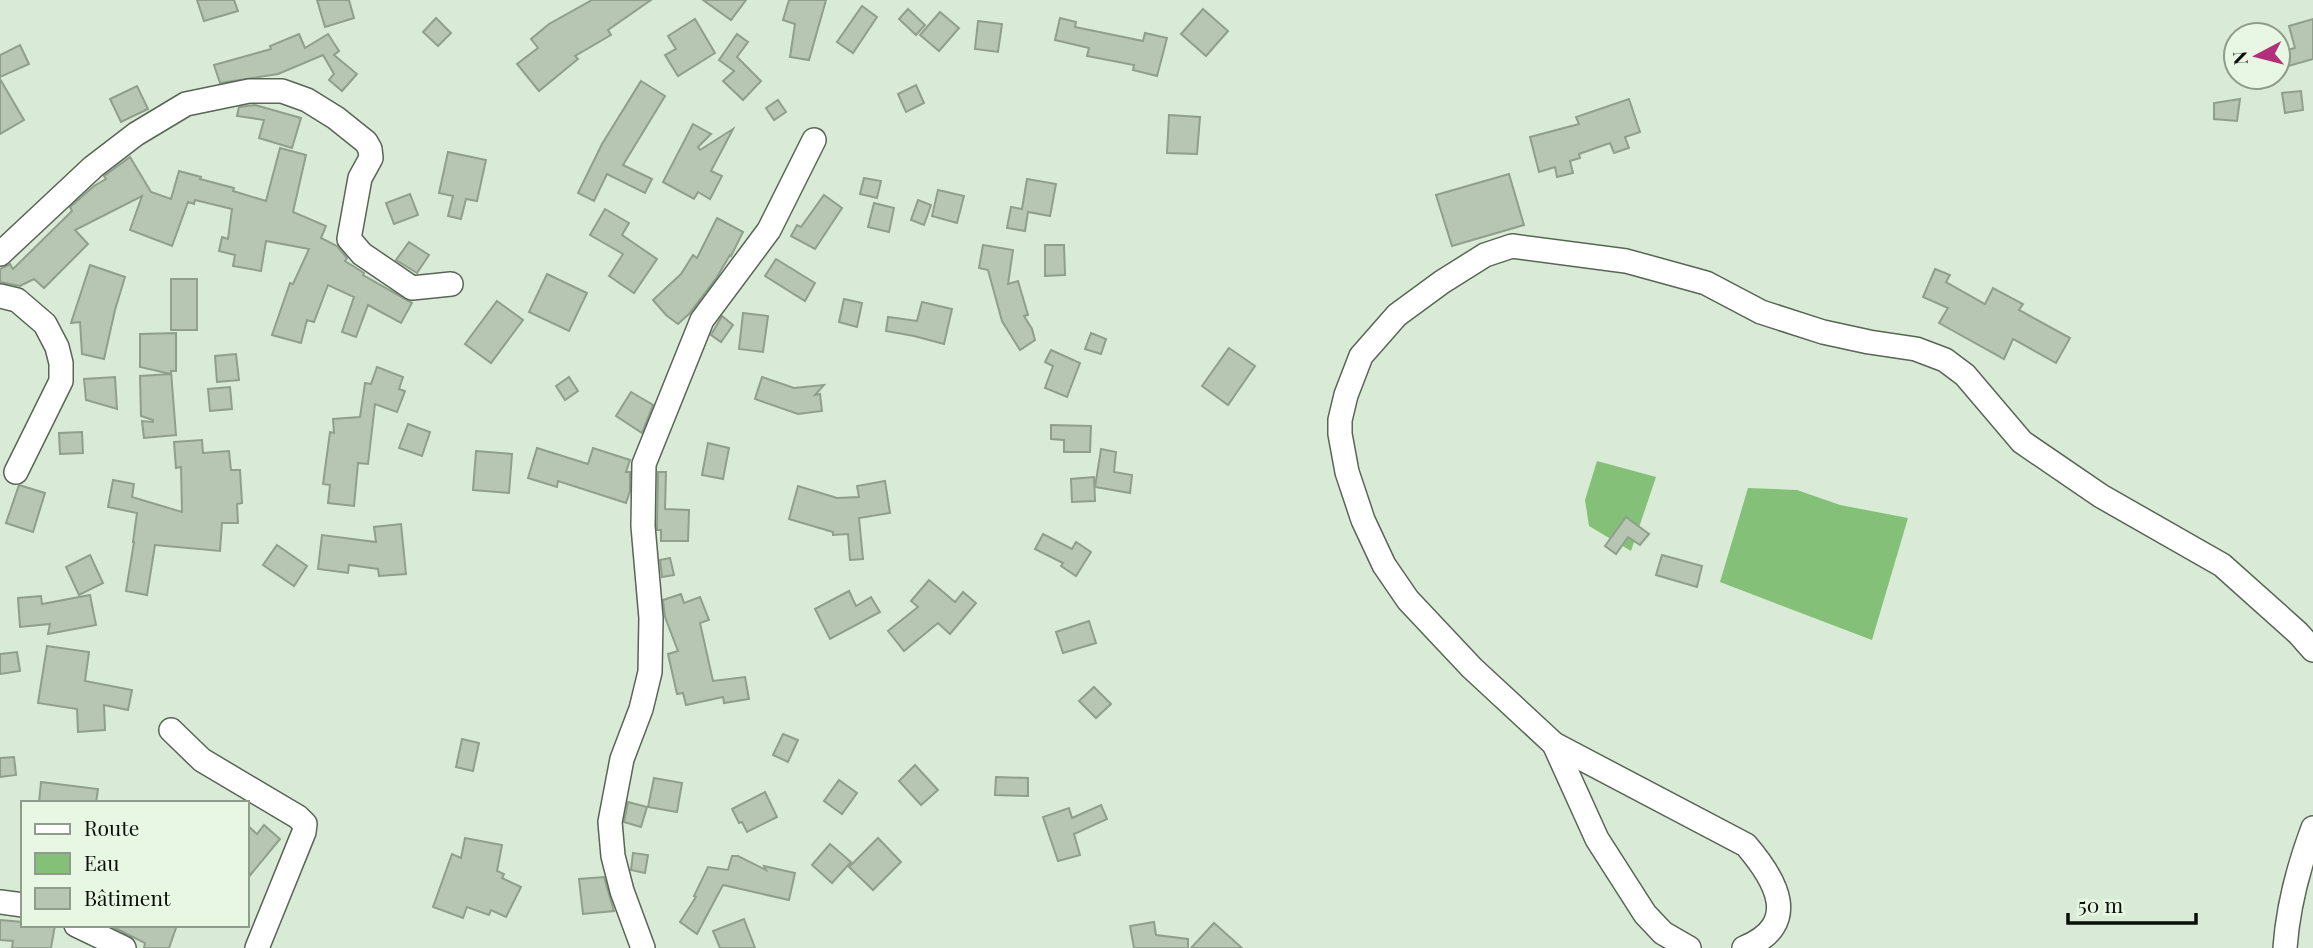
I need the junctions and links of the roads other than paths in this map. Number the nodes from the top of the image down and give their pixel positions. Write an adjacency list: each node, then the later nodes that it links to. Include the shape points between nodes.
1 (814, 140): 15 (street, via 769,230 702,320 644,464 650,672 622,759 610,822 622,891)
2 (0, 254): 3 (street, via 93,167 186,104 249,91 282,91 336,118 370,149 349,239 362,254 412,288)
3 (450, 284)
4 (0, 296): 5 (street, via 17,300 45,324 61,363 61,381)
5 (16, 472)
6 (2313, 650): 8 (street, via 2222,565 2101,496 2022,442 1965,375 1945,360 1916,349 1823,332 1761,312 1706,284 1626,261 1511,246 1442,282 1397,315 1361,356 1346,395 1340,434 1363,520 1384,565 1408,600)
7 (171, 730): 14 (street, via 202,761 305,824)
8 (1554, 744): 16 (street, via 1597,839 1645,914); 17 (street, via 1746,845 1774,888 1780,907 1775,925 1760,941)
9 (2313, 828): 18 (street, via 2294,883)
10 (0, 902): 11 (street)
11 (21, 905)
12 (80, 927): 13 (street)
13 (124, 948)
14 (257, 948)
15 (643, 948)
16 (1689, 948)
17 (1744, 948)
18 (2285, 948)

